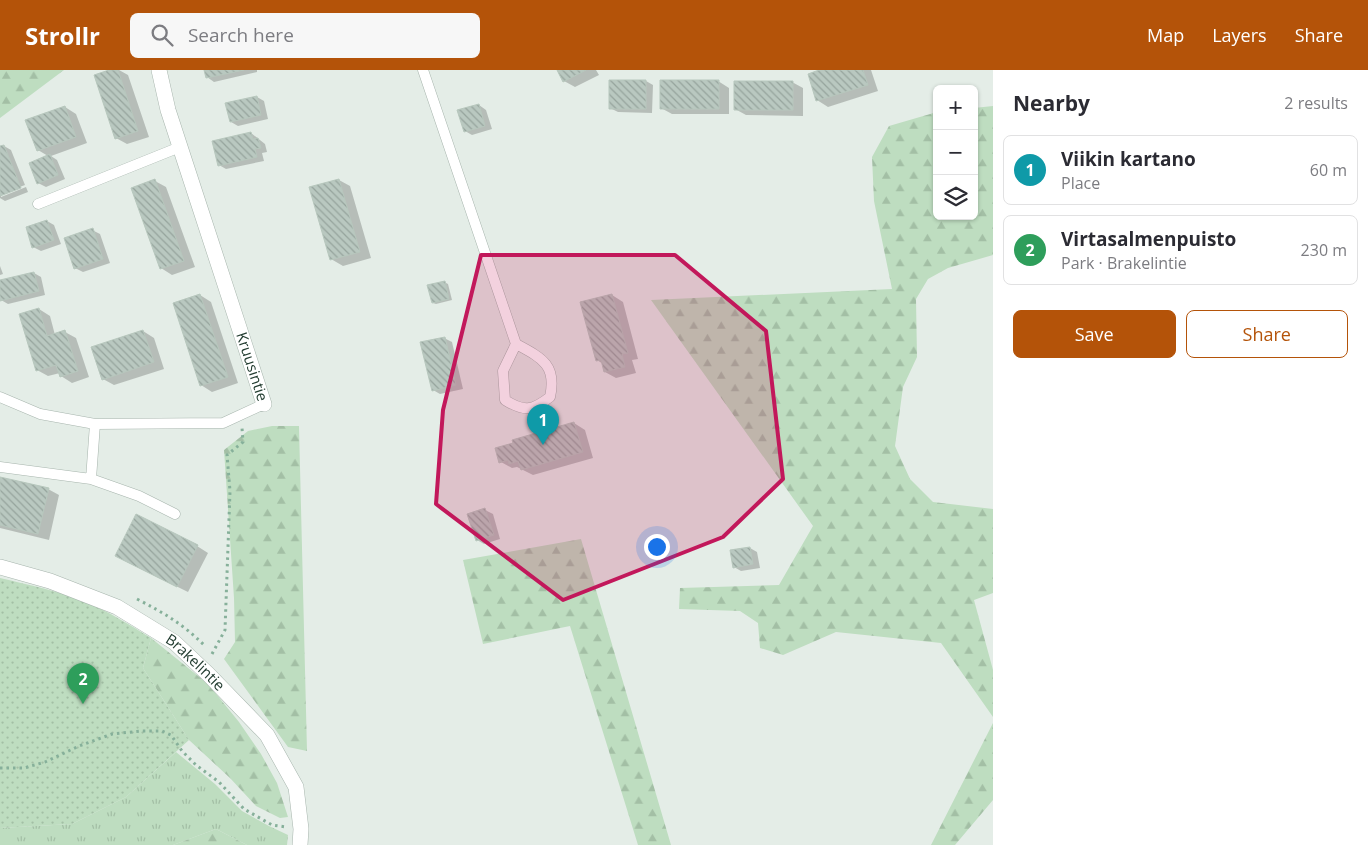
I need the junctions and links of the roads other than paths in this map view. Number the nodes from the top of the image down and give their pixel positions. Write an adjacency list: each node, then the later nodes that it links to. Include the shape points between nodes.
1 (159, 70): 3 (street, Kruusintie)
2 (423, 70): 5 (lane)
3 (180, 146): 4 (lane); 7 (street, Kruusintie)
4 (38, 204)
5 (516, 344): 5 (lane, via 503,371 505,400 528,410 538,407 550,397 553,386 550,369 544,360)
6 (0, 397): 8 (lane, Kruusintie, via 40,414)
7 (264, 404): 8 (lane, Kruusintie, via 223,423)
8 (94, 424): 10 (lane)
9 (0, 467): 10 (lane)
10 (91, 479): 11 (lane, via 139,496)
11 (175, 514)
12 (0, 567): 13 (street, Brakelintie, via 50,581 117,607 174,642 267,735 296,787)
13 (300, 845)

